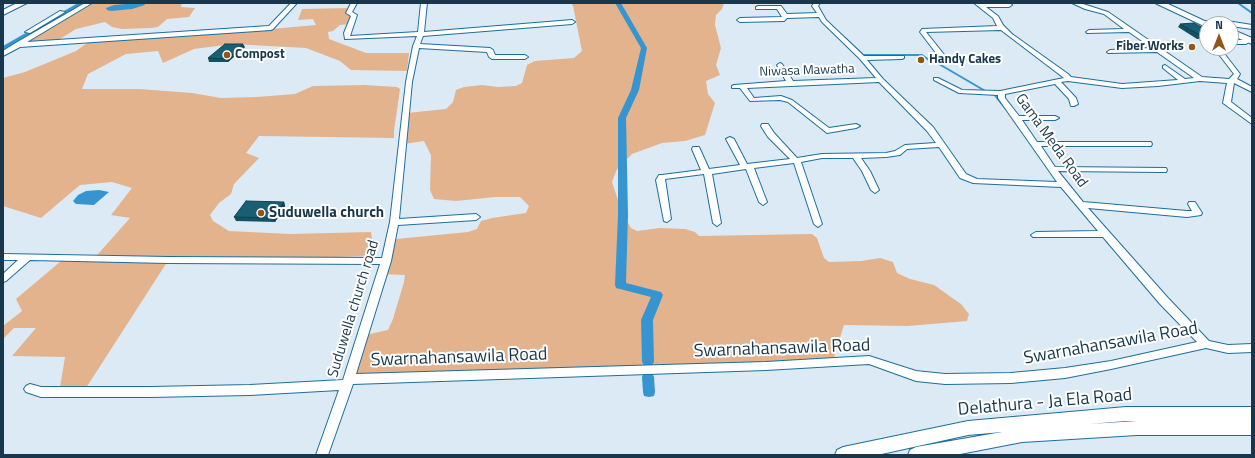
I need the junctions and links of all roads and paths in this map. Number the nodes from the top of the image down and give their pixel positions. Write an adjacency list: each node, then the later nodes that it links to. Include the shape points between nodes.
1 (10, 3): 15 (highway)
2 (23, 3): 17 (highway)
3 (77, 3): 34 (street)
4 (89, 3): 33 (street)
5 (294, 3): 33 (street, via 271,28)
6 (354, 3): 29 (street, via 349,13 354,15 347,38)
7 (424, 3): 29 (street, Suduwella church road)
8 (816, 3): 18 (street)
9 (1076, 3): 10 (street); 27 (street, via 1103,12)
10 (1086, 3)
11 (1159, 3): 21 (highway)
12 (1167, 3): 20 (highway)
13 (979, 4): 14 (street); 25 (street, via 996,17)
14 (1009, 5)
15 (3, 7)
16 (758, 8): 19 (street, via 779,7)
17 (3, 13)
18 (820, 15): 19 (street); 42 (street)
19 (785, 16): 22 (street, via 783,20)
20 (1199, 18)
21 (1199, 19)
22 (740, 20)
23 (572, 22): 29 (street)
24 (1251, 27): 26 (main road)
25 (1001, 28): 43 (street, via 924,30 938,52 944,58); 49 (street, via 1066,75)
26 (1239, 28)
27 (1131, 30): 28 (street); 36 (street)
28 (1089, 32)
29 (421, 34): 35 (street, Suduwella church road)
30 (1239, 34): 32 (highway)
31 (1239, 42): 32 (street)
32 (1250, 43)
33 (16, 45): 38 (street)
34 (3, 46)
35 (416, 46): 40 (street, via 490,50 492,57); 82 (street, Suduwella church road, via 409,82)
36 (1160, 50): 37 (street); 46 (street)
37 (1110, 52)
38 (3, 54)
39 (1224, 56): 50 (street, via 1236,71 1237,74)
40 (525, 57)
41 (902, 57): 42 (street)
42 (862, 58): 48 (street)
43 (956, 62)
44 (780, 64): 53 (street)
45 (1165, 67): 51 (street)
46 (1200, 78): 50 (street); 51 (street, Gama Meda Road)
47 (936, 79): 57 (street, via 961,92)
48 (881, 80): 53 (street, Niwasa Mawatha); 67 (street, via 930,129)
49 (1068, 80): 51 (street, Gama Meda Road, via 1122,86); 52 (street, Gama Meda Road)
50 (1232, 80): 56 (street); 61 (street, via 1227,103)
51 (1184, 81)
52 (1057, 82): 57 (street, Gama Meda Road); 58 (street, via 1072,98)
53 (791, 83): 54 (street, Niwasa Mawatha)
54 (743, 86): 55 (street, Niwasa Mawatha); 63 (street, via 752,100 781,98 790,101 827,131)
55 (734, 87)
56 (1252, 90)
57 (1001, 93): 59 (street, Gama Meda Road)
58 (1074, 104)
59 (1017, 118): 60 (street); 65 (street, Gama Meda Road)
60 (1055, 118)
61 (1252, 122)
62 (765, 126): 70 (street, via 770,135)
63 (856, 126)
64 (730, 139): 71 (street)
65 (1035, 144): 66 (street); 72 (street, Gama Meda Road)
66 (1148, 144)
67 (940, 145): 69 (street, via 905,147 897,154); 75 (street, via 963,176 976,181)
68 (696, 149): 74 (street)
69 (856, 156): 70 (street, via 822,156); 76 (street)
70 (796, 160): 71 (street); 84 (street)
71 (746, 166): 74 (street); 77 (street)
72 (1052, 169): 73 (street); 75 (street, Gama Meda Road)
73 (1164, 170)
74 (706, 171): 81 (street, via 661,177); 83 (street)
75 (1064, 185): 79 (street, Gama Meda Road)
76 (875, 190)
77 (763, 202)
78 (1192, 204): 79 (street, via 1198,213)
79 (1081, 205): 85 (street, Gama Meda Road)
80 (476, 217): 82 (street)
81 (667, 219)
82 (394, 222): 89 (street, Suduwella church road)
83 (717, 223)
84 (818, 224)
85 (1107, 234): 86 (street); 91 (street, Gama Meda Road, via 1159,295)
86 (1036, 235)
87 (3, 257): 88 (street)
88 (26, 258): 89 (street); 90 (street)
89 (386, 261): 93 (street, Suduwella church road)
90 (3, 278)
91 (1208, 345): 92 (street, via 1228,349); 93 (street, Swarnahansawila Road, via 1072,372 1012,378 945,380 916,376 869,360)
92 (1252, 348)
93 (348, 382): 94 (street, Swarnahansawila Road, via 250,390 41,392); 97 (street, Suduwella church road)
94 (30, 389)
95 (1252, 414): 98 (main road, Delathura - Ja Ela Road, via 1126,414 968,428)
96 (1252, 428): 99 (main road, Delathura - Ja Ela Road, via 1137,428 1022,435)
97 (322, 455)
98 (843, 455)
99 (916, 455)

